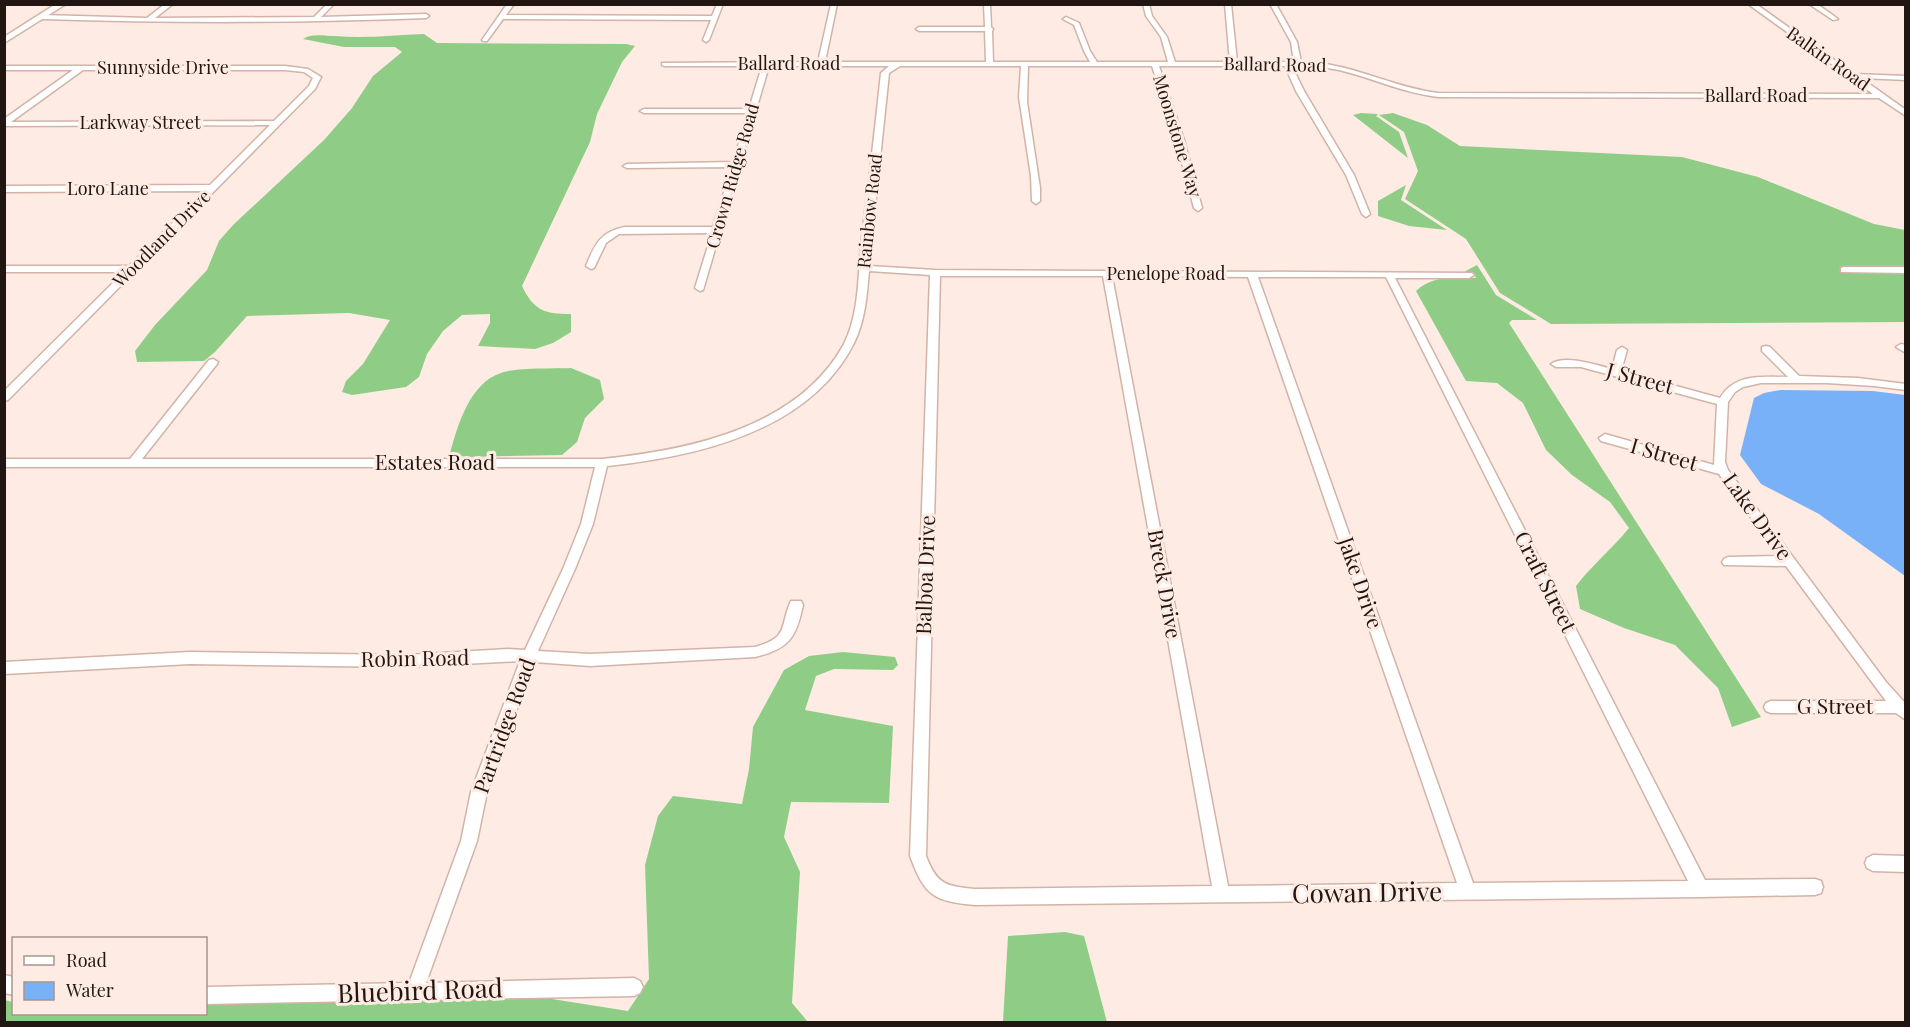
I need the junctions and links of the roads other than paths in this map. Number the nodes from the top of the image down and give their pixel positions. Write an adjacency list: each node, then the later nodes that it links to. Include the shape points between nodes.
1 (62, 4): 14 (street)
2 (170, 4): 19 (street)
3 (331, 4): 20 (street)
4 (511, 4): 15 (street)
5 (720, 4): 16 (street)
6 (834, 4): 28 (street)
7 (987, 4): 22 (street)
8 (1146, 4): 34 (street)
9 (1228, 4): 35 (street)
10 (1273, 4): 37 (street, via 1294,42)
11 (1751, 4): 40 (street, Balkin Road)
12 (1812, 4): 18 (street)
13 (426, 16): 20 (street)
14 (42, 17): 19 (street); 25 (street)
15 (502, 17): 16 (street); 23 (street)
16 (715, 18): 24 (street)
17 (1066, 19): 32 (street, via 1077,24)
18 (1835, 19)
19 (148, 20): 20 (street)
20 (315, 20)
21 (919, 29): 22 (street)
22 (990, 29): 30 (street)
23 (485, 40)
24 (706, 40)
25 (4, 41)
26 (664, 64): 27 (street, Ballard Road)
27 (766, 64): 28 (street, Ballard Road); 45 (street, Crown Ridge Road)
28 (821, 64): 29 (street, Ballard Road)
29 (902, 64): 30 (street, Ballard Road); 58 (street, Rainbow Road, via 885,73)
30 (990, 64): 31 (street, Ballard Road)
31 (1024, 64): 32 (street, Ballard Road); 53 (street, via 1022,98 1035,168)
32 (1095, 64): 33 (street, Ballard Road)
33 (1155, 64): 34 (street, Ballard Road); 54 (street, Moonstone Way)
34 (1172, 64): 35 (street, Ballard Road)
35 (1234, 64): 36 (street, Ballard Road)
36 (1288, 64): 37 (street, Ballard Road); 55 (street, via 1350,175)
37 (1298, 64): 43 (street, Ballard Road, via 1338,67 1402,90 1438,95)
38 (4, 68): 39 (street, Sunnyside Drive)
39 (81, 68): 42 (street, Sunnyside Drive, via 285,68 306,70 315,74); 48 (street)
40 (1852, 76): 41 (street); 43 (street, Balkin Road)
41 (1905, 78)
42 (316, 79): 47 (street, Woodland Drive)
43 (1880, 96): 46 (street, Balkin Road)
44 (644, 111): 45 (street)
45 (753, 111): 49 (street, Crown Ridge Road)
46 (1905, 114)
47 (276, 123): 48 (street, Larkway Street); 51 (street, Woodland Drive)
48 (4, 124)
49 (737, 164): 50 (street); 56 (street, Crown Ridge Road)
50 (627, 166)
51 (212, 188): 52 (street, Loro Lane); 60 (street, Woodland Drive)
52 (4, 189)
53 (1036, 201)
54 (1198, 208)
55 (1366, 214)
56 (717, 230): 57 (street, via 611,232 603,239); 68 (street, Crown Ridge Road)
57 (591, 266)
58 (864, 268): 63 (street, Penelope Road); 72 (street, Rainbow Road, via 855,328)
59 (4, 269): 60 (street)
60 (132, 269): 77 (street, Woodland Drive)
61 (1844, 270): 62 (street)
62 (1905, 270)
63 (935, 273): 64 (street, Penelope Road); 93 (street, Balboa Drive, via 918,856)
64 (1107, 274): 65 (street, Penelope Road); 97 (street, Breck Drive)
65 (1252, 274): 66 (street, Penelope Road); 96 (street, Jake Drive)
66 (1389, 275): 67 (street, Penelope Road); 95 (street, Craft Street)
67 (1469, 275)
68 (700, 288)
69 (1766, 349): 75 (street)
70 (1622, 350): 74 (street)
71 (213, 362): 81 (street)
72 (837, 363): 82 (street, Estates Road, via 796,402 736,435 670,455)
73 (1556, 364): 74 (street, J Street, via 1581,363)
74 (1616, 372): 78 (street, J Street)
75 (1796, 379): 76 (street, via 1851,380); 78 (street, via 1743,382)
76 (1905, 387)
77 (4, 398)
78 (1723, 402): 83 (street, Lake Drive, via 1719,462)
79 (1605, 438): 83 (street, I Street)
80 (4, 463): 81 (street, Estates Road)
81 (133, 463): 82 (street, Estates Road)
82 (602, 464): 87 (street, Partridge Road, via 587,524 570,569)
83 (1723, 471): 84 (street, Lake Drive)
84 (1789, 561): 85 (street); 90 (street, Lake Drive)
85 (1728, 562)
86 (796, 605): 87 (street, Robin Road, via 787,636 770,649 755,652 599,659)
87 (529, 656): 88 (street, Robin Road, via 406,660 190,658); 99 (street, Partridge Road, via 479,792 469,841)
88 (4, 668)
89 (1771, 707): 90 (street, G Street)
90 (1902, 710)
91 (1873, 863): 92 (street)
92 (1905, 864)
93 (925, 877): 97 (street, Cowan Drive, via 938,890 975,897)
94 (1815, 887): 95 (street, Cowan Drive)
95 (1701, 889): 96 (street, Cowan Drive)
96 (1468, 891): 97 (street, Cowan Drive)
97 (1221, 894)
98 (634, 987): 99 (street, Bluebird Road)
99 (414, 992): 100 (street, Bluebird Road)
100 (207, 996)

